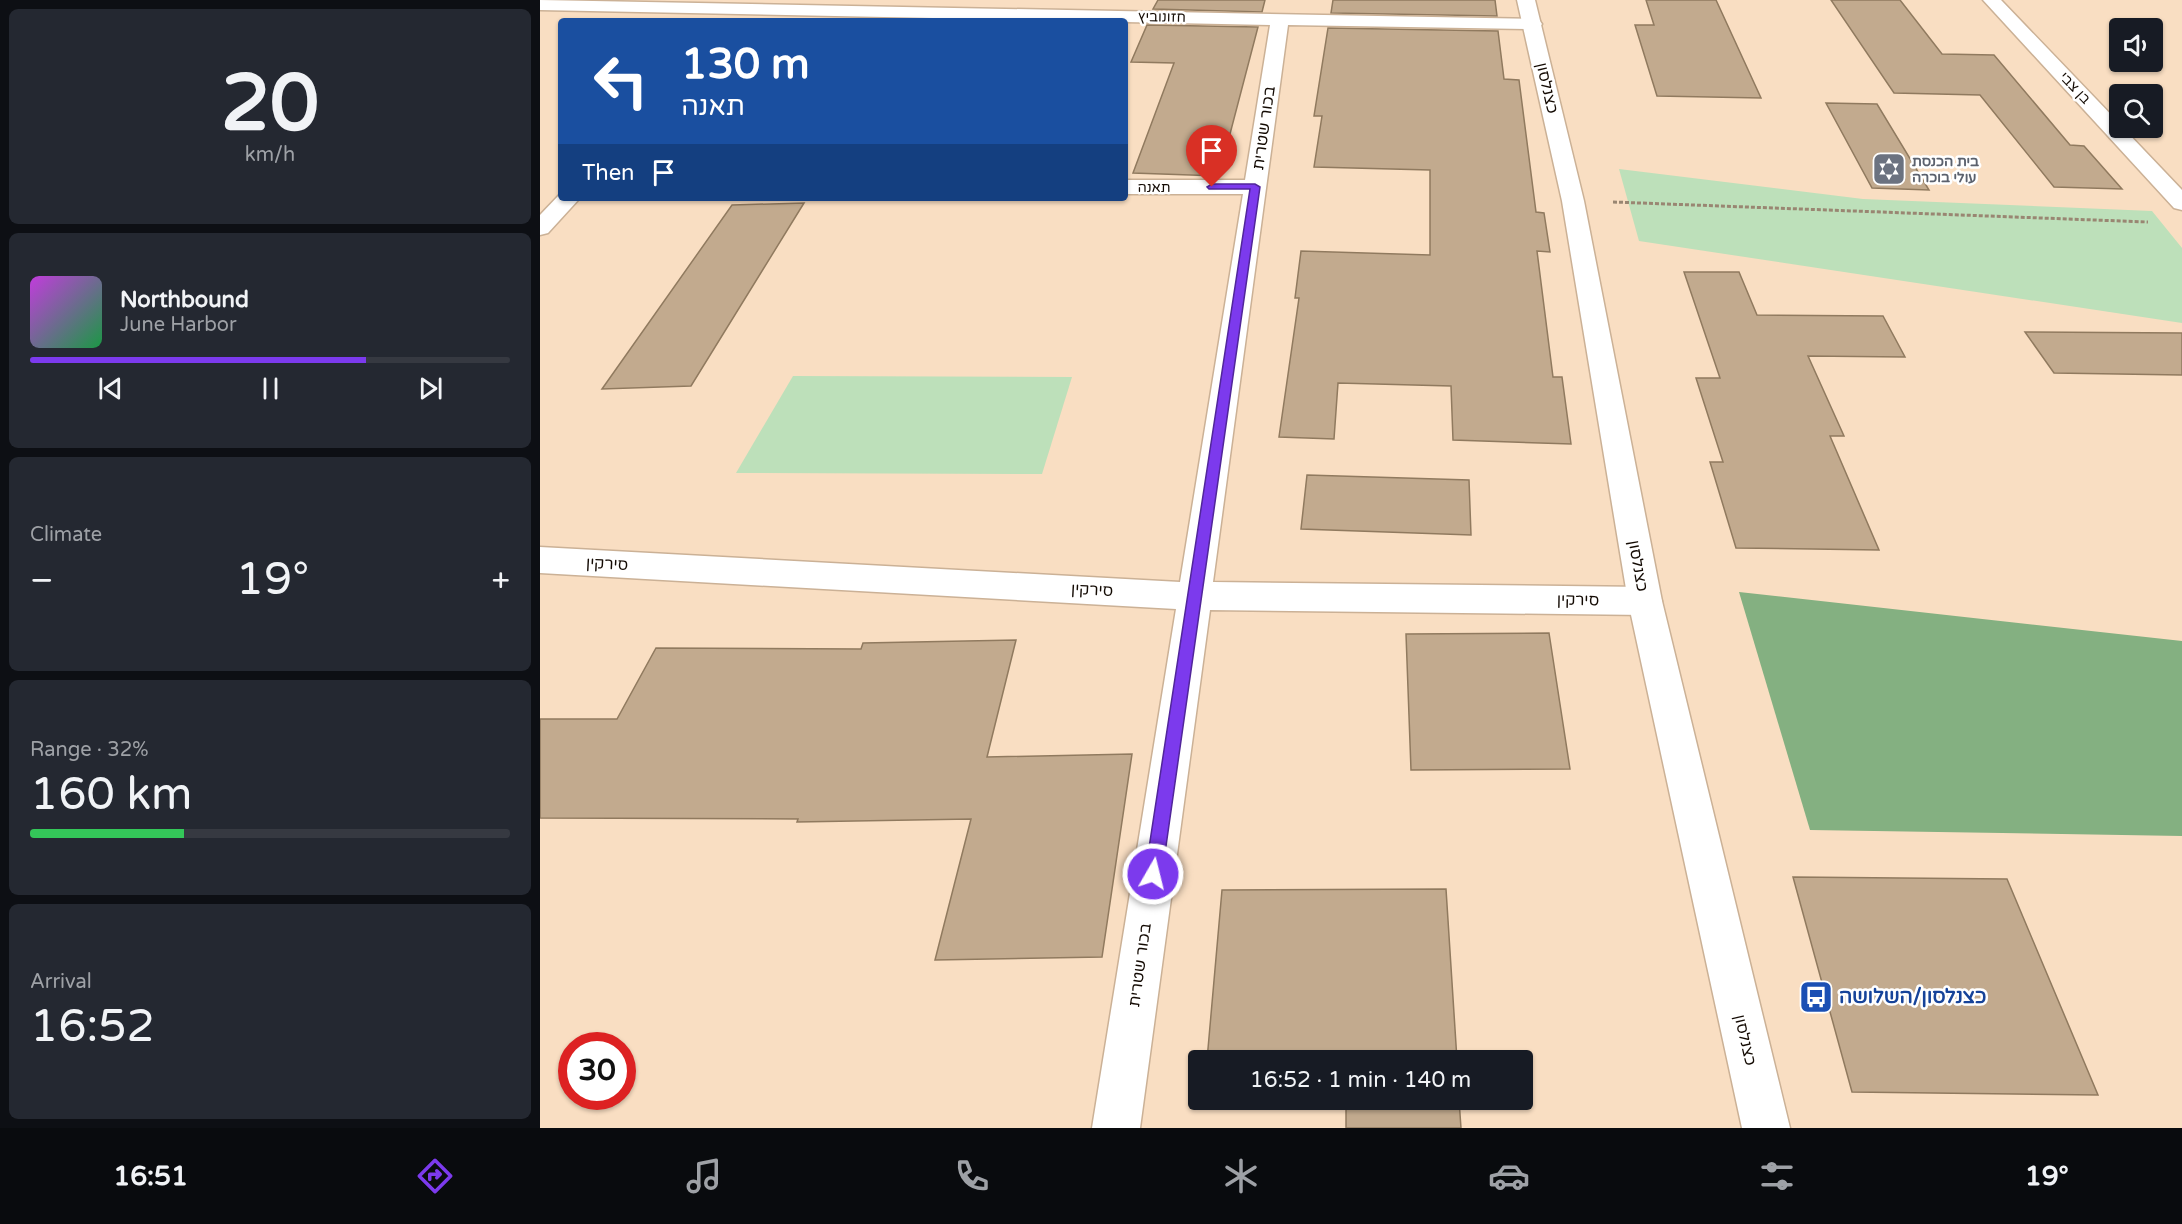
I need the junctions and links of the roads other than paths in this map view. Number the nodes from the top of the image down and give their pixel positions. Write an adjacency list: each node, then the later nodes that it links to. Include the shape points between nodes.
1 (1992, 0): 12 (street, בן צבי)
2 (540, 5): 5 (street, חזונוביץ)
3 (958, 6): 5 (street, חזונוביץ); 6 (street, חזונוביץ)
4 (1530, 12): 8 (street, חזונוביץ); 16 (street, כצנלסון, via 1573,201)
5 (746, 16)
6 (1006, 18)
7 (1128, 18): 8 (street, חזונוביץ)
8 (1280, 19): 10 (street, בכור שטרית)
9 (1128, 187): 10 (street, תאנה)
10 (1255, 187): 15 (street, בכור שטרית)
11 (566, 201): 13 (street)
12 (2182, 203)
13 (540, 228)
14 (540, 560): 15 (street, סירקין)
15 (1194, 596): 16 (street, סירקין); 17 (street, בכור שטרית)
16 (1645, 601): 18 (street, כצנלסון)
17 (1116, 1128)
18 (1766, 1128)

